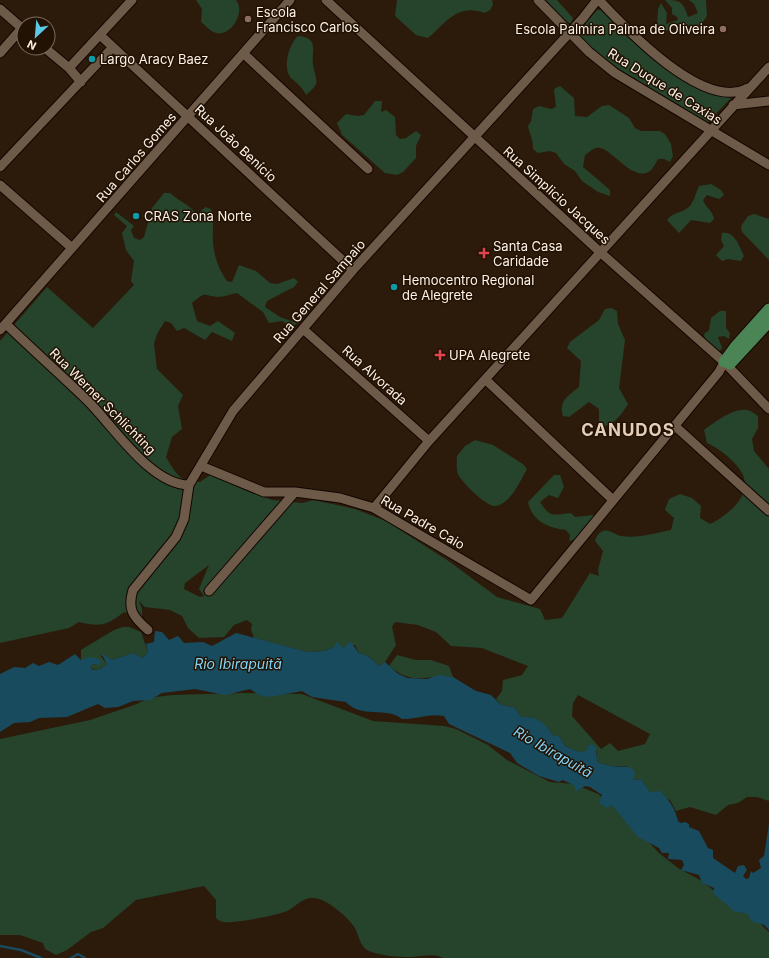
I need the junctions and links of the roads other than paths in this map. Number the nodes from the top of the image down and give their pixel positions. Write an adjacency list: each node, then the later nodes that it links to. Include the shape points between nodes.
1 (132, 0): 9 (street)
2 (290, 0): 13 (street, Rua Carlos Gomes)
3 (326, 0): 23 (street, Rua Simplicio Jacques)
4 (538, 0): 8 (street, Rua Duque de Caxias)
5 (598, 0): 8 (street, Rua General Sampaio); 18 (street, via 664,63 693,81 723,91 737,92)
6 (0, 9): 7 (street)
7 (16, 23)
8 (568, 32): 22 (street, Rua Duque de Caxias, via 614,73); 23 (street, Rua General Sampaio)
9 (100, 34): 11 (street, Rua João Benício); 16 (street)
10 (16, 36): 12 (street)
11 (113, 47): 17 (street); 21 (street, Rua João Benício)
12 (0, 52)
13 (244, 54): 21 (street, Rua Carlos Gomes); 26 (street)
14 (55, 56): 16 (street)
15 (769, 66): 18 (street)
16 (69, 68): 17 (street)
17 (81, 82): 25 (street)
18 (750, 87): 20 (street)
19 (769, 101): 20 (street)
20 (733, 105): 22 (street)
21 (188, 116): 28 (street, Rua Carlos Gomes); 30 (street, Rua João Benício)
22 (710, 130): 24 (street, Rua Duque de Caxias); 29 (street)
23 (474, 136): 29 (street, Rua Simplicio Jacques); 30 (street, Rua General Sampaio)
24 (769, 165)
25 (0, 167)
26 (368, 169)
27 (0, 184): 28 (street)
28 (72, 248): 33 (street, Rua Carlos Gomes)
29 (600, 252): 35 (street, Rua Simplicio Jacques); 36 (street)
30 (353, 270): 34 (street, Rua General Sampaio)
31 (769, 309): 35 (main road, via 735,347)
32 (769, 322): 35 (main road)
33 (3, 327): 41 (street, Rua Werner Schlichting, via 89,402 143,462 165,478)
34 (303, 329): 39 (street, Rua Alvorada); 40 (street, Rua General Sampaio, via 233,411)
35 (723, 367): 37 (street, Rua Simplicio Jacques); 38 (street)
36 (486, 380): 39 (street); 43 (street)
37 (769, 409)
38 (675, 426): 43 (street); 45 (street)
39 (429, 441): 44 (street)
40 (201, 466): 41 (street, Rua General Sampaio); 42 (street, Rua Padre Caio, via 264,492)
41 (189, 485): 47 (street, Rua General Sampaio, via 184,519 176,538 133,590 130,600 131,610)
42 (296, 492): 44 (street, Rua Padre Caio, via 340,498); 46 (street)
43 (613, 500): 44 (street, Rua Padre Caio, via 531,600)
44 (374, 508)
45 (769, 511)
46 (209, 591)
47 (148, 630)

